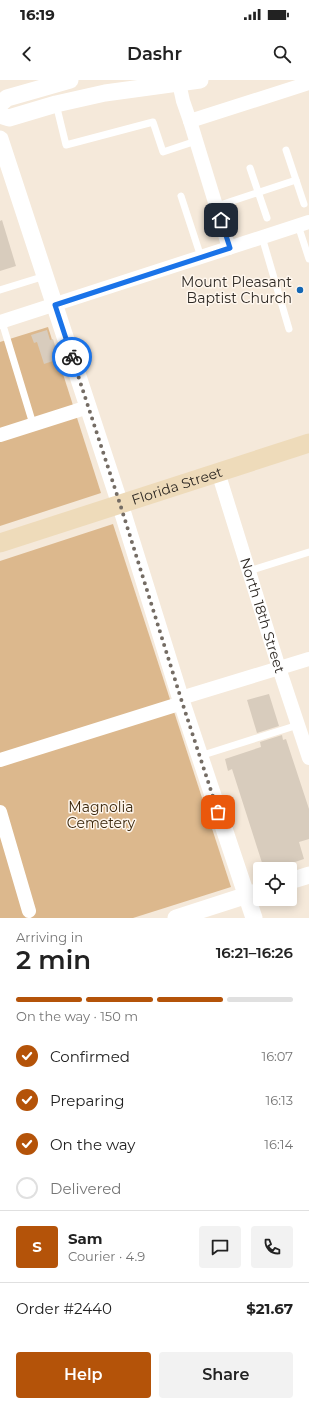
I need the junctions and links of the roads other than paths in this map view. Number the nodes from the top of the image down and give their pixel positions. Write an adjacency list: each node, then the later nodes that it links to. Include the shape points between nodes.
1 (70, 80): 4 (street)
2 (200, 80): 3 (street)
3 (178, 82): 7 (street, via 105,93); 9 (street)
4 (45, 83): 6 (street, via 7,98)
5 (309, 83): 9 (street)
6 (0, 104)
7 (56, 104): 8 (street, via 9,118); 10 (lane, via 66,145 153,122 163,152)
8 (0, 115)
9 (190, 121): 10 (street)
10 (196, 141): 18 (street)
11 (1, 147): 25 (street)
12 (286, 150): 14 (lane)
13 (250, 168): 15 (lane)
14 (296, 180): 15 (lane); 17 (lane)
15 (258, 192): 18 (lane); 19 (lane)
16 (181, 196): 23 (lane)
17 (304, 204)
18 (217, 206): 22 (street)
19 (267, 218)
20 (303, 223): 21 (street); 24 (lane)
21 (262, 237): 22 (street); 29 (lane)
22 (230, 248): 23 (street)
23 (201, 257): 27 (street)
24 (309, 259)
25 (45, 276): 26 (lane); 27 (street)
26 (0, 290)
27 (55, 305): 28 (street); 30 (street)
28 (1, 322): 31 (lane)
29 (289, 329)
30 (88, 406): 31 (street); 35 (street)
31 (33, 424): 32 (street)
32 (0, 435)
33 (309, 443): 34 (main road, Florida Street)
34 (218, 472): 35 (main road, Florida Street); 38 (street, North 18th Street)
35 (120, 504): 36 (main road, Florida Street); 41 (street)
36 (0, 543)
37 (309, 552): 38 (lane)
38 (249, 572): 40 (street, North 18th Street)
39 (309, 658): 40 (street)
40 (279, 668): 41 (street); 42 (street, North 18th Street)
41 (182, 700): 44 (street); 45 (street)
42 (298, 725): 43 (street, North 18th Street); 44 (lane)
43 (308, 749)
44 (200, 756): 49 (street)
45 (0, 760)
46 (0, 812): 51 (street)
47 (309, 875): 48 (street)
48 (297, 879)
49 (253, 893): 52 (street)
50 (254, 906): 53 (street)
51 (29, 911)
52 (176, 918)
53 (254, 918)

